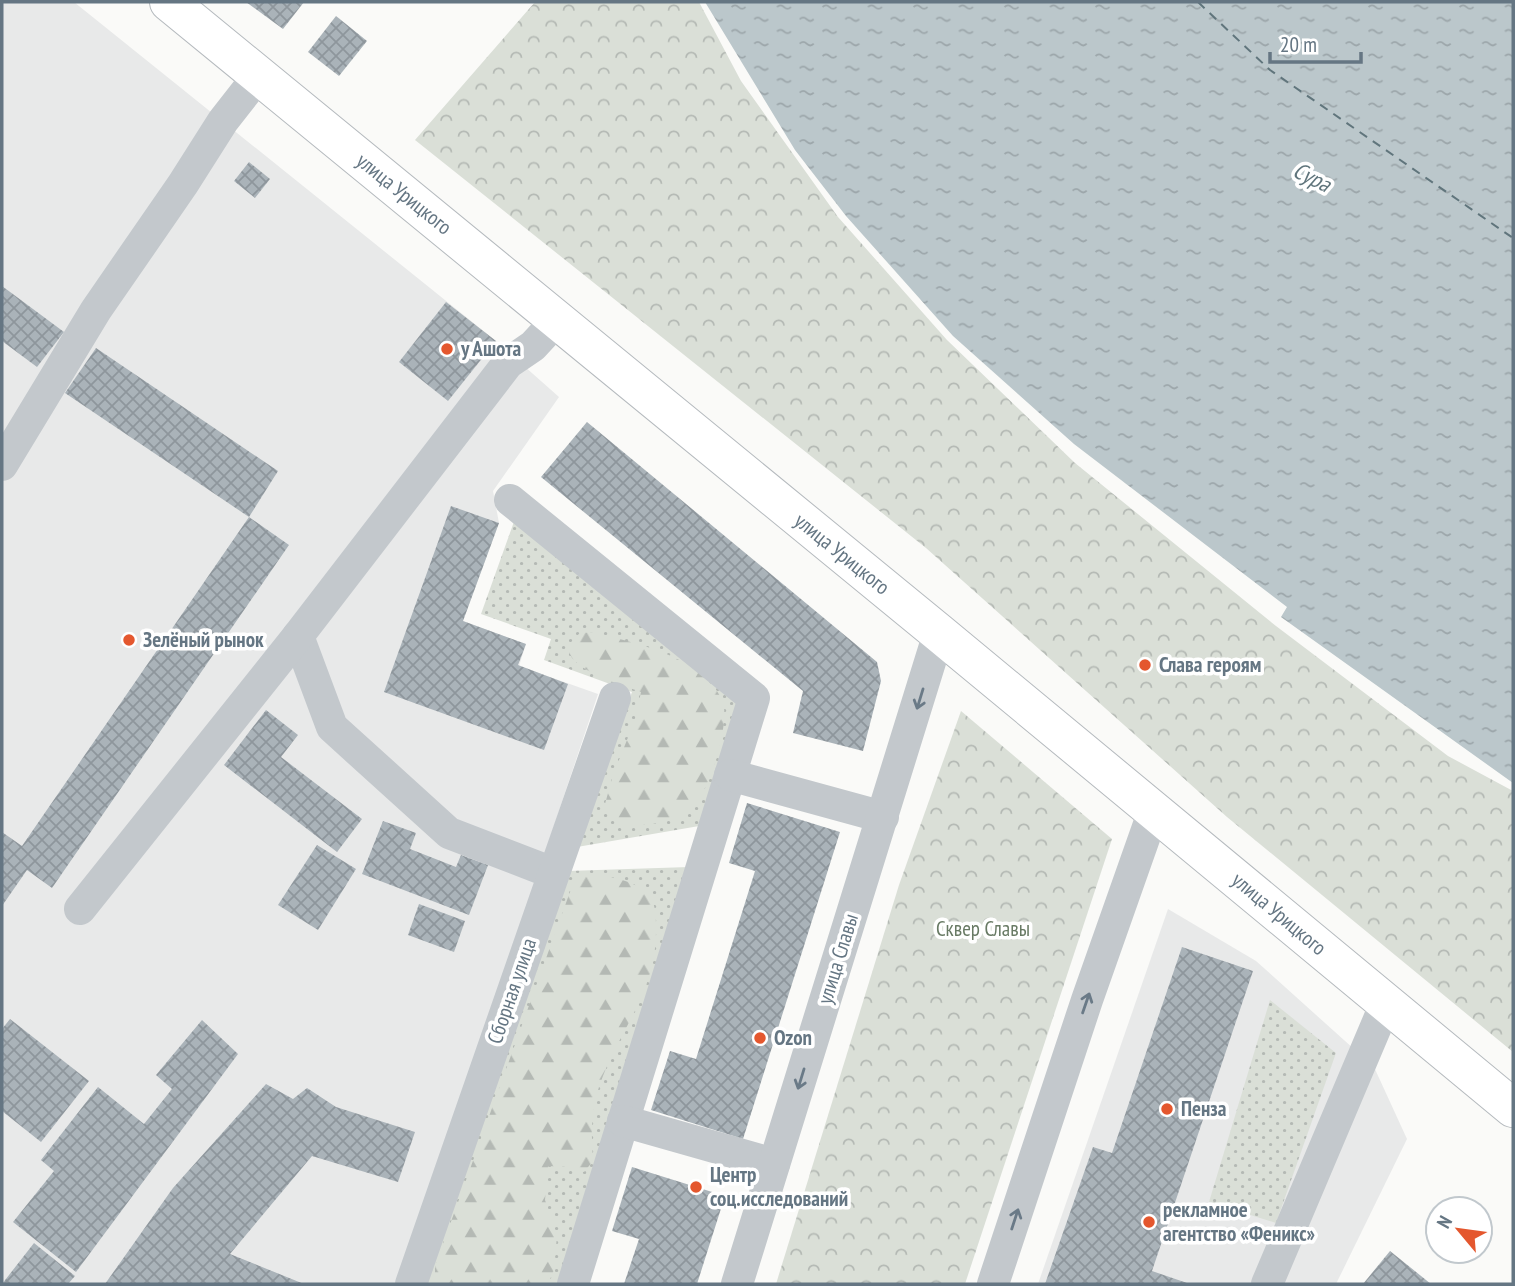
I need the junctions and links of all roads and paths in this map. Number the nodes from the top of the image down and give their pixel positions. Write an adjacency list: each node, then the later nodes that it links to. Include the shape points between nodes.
1 (169, 2): 2 (main road, улица Урицкого)
2 (259, 75): 3 (main road, улица Урицкого); 4 (street, via 96,310)
3 (557, 320): 6 (main road, улица Урицкого); 7 (street, via 508,363)
4 (2, 465)
5 (510, 500): 9 (street, via 754,698)
6 (939, 633): 10 (main road, улица Урицкого); 11 (street, улица Славы, one-way to 11)
7 (298, 636): 12 (street, via 332,727 449,833); 13 (street)
8 (615, 698): 12 (street, Сборная улица)
9 (730, 775): 11 (street); 16 (street)
10 (1154, 810): 14 (main road, улица Урицкого); 21 (street, one-way to 10)
11 (883, 817): 17 (street, улица Славы, one-way to 17)
12 (553, 873): 18 (street, Сборная улица)
13 (80, 909)
14 (1386, 1003): 15 (main road, улица Урицкого); 22 (street)
15 (1513, 1108)
16 (623, 1121): 17 (street); 19 (street)
17 (774, 1164): 20 (street, улица Славы)
18 (411, 1284)
19 (573, 1284)
20 (737, 1284)
21 (993, 1284)
22 (1267, 1284)

